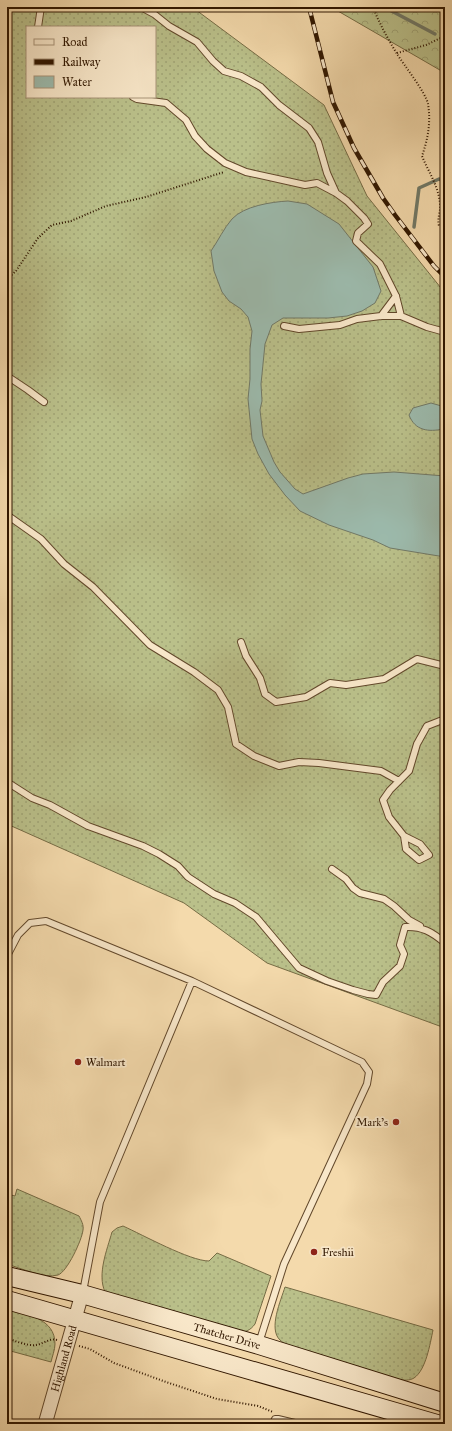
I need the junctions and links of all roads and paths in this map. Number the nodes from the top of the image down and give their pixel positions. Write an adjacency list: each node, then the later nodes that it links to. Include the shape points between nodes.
1 (42, 7): 4 (lane)
2 (141, 7): 9 (lane, via 197,42 224,71 241,76 261,87 309,128 318,142)
3 (373, 7): 6 (path)
4 (38, 26)
5 (445, 36): 6 (path, via 426,45)
6 (397, 53): 10 (path, via 428,103 428,138 422,156 437,188 441,205 439,226)
7 (134, 98): 8 (lane, via 166,103 186,120 195,136 207,149 225,163)
8 (237, 168): 9 (lane, via 305,184 318,183); 11 (path, via 146,198 106,206 71,221 52,225 38,238 16,271)
9 (336, 193): 12 (lane, via 356,209 368,224 358,233 356,241 380,264)
10 (445, 227)
11 (7, 279)
12 (396, 296): 13 (lane); 14 (lane)
13 (381, 316): 14 (lane); 15 (lane, via 357,319 340,325 299,329)
14 (400, 316): 16 (lane)
15 (284, 326)
16 (445, 332)
17 (7, 376): 18 (lane)
18 (44, 402)
19 (7, 516): 23 (lane, via 41,539 150,645 218,690 228,708 236,744 254,756 279,766 300,762 319,763 382,772)
20 (240, 642): 21 (lane, via 260,678 265,694 276,702 306,697 330,683 346,685 384,679 417,659)
21 (445, 666)
22 (445, 719): 23 (lane, via 427,726 417,744 409,771)
23 (399, 781): 25 (lane, via 383,800 389,817)
24 (7, 782): 27 (lane, via 32,798 88,826 159,854 214,894 235,903 256,917 299,968 327,981 368,994 376,994 383,982 400,966 404,954 400,945 405,927)
25 (404, 836)
26 (332, 869): 27 (lane, via 360,893 384,899 410,920)
27 (425, 928): 28 (lane)
28 (445, 942)
29 (7, 956): 30 (lane, via 18,935 30,923 46,921)
30 (192, 981): 32 (lane, via 100,1202); 37 (lane, via 362,1062 369,1072 367,1084 284,1264)
31 (7, 1276): 32 (main road, Thatcher Drive)
32 (82, 1294): 34 (street, Highland Road); 37 (main road, Thatcher Drive)
33 (7, 1300): 34 (main road)
34 (75, 1321): 36 (street, Highland Road); 44 (main road)
35 (7, 1338): 36 (path, via 35,1345 53,1339)
36 (69, 1343): 39 (path, via 166,1382 217,1399 258,1406); 41 (street, Highland Road)
37 (259, 1344): 38 (main road, Thatcher Drive)
38 (445, 1403)
39 (277, 1414)
40 (299, 1422): 42 (lane, via 278,1418); 43 (path)
41 (45, 1424)
42 (273, 1424)
43 (328, 1424)
44 (435, 1424)

